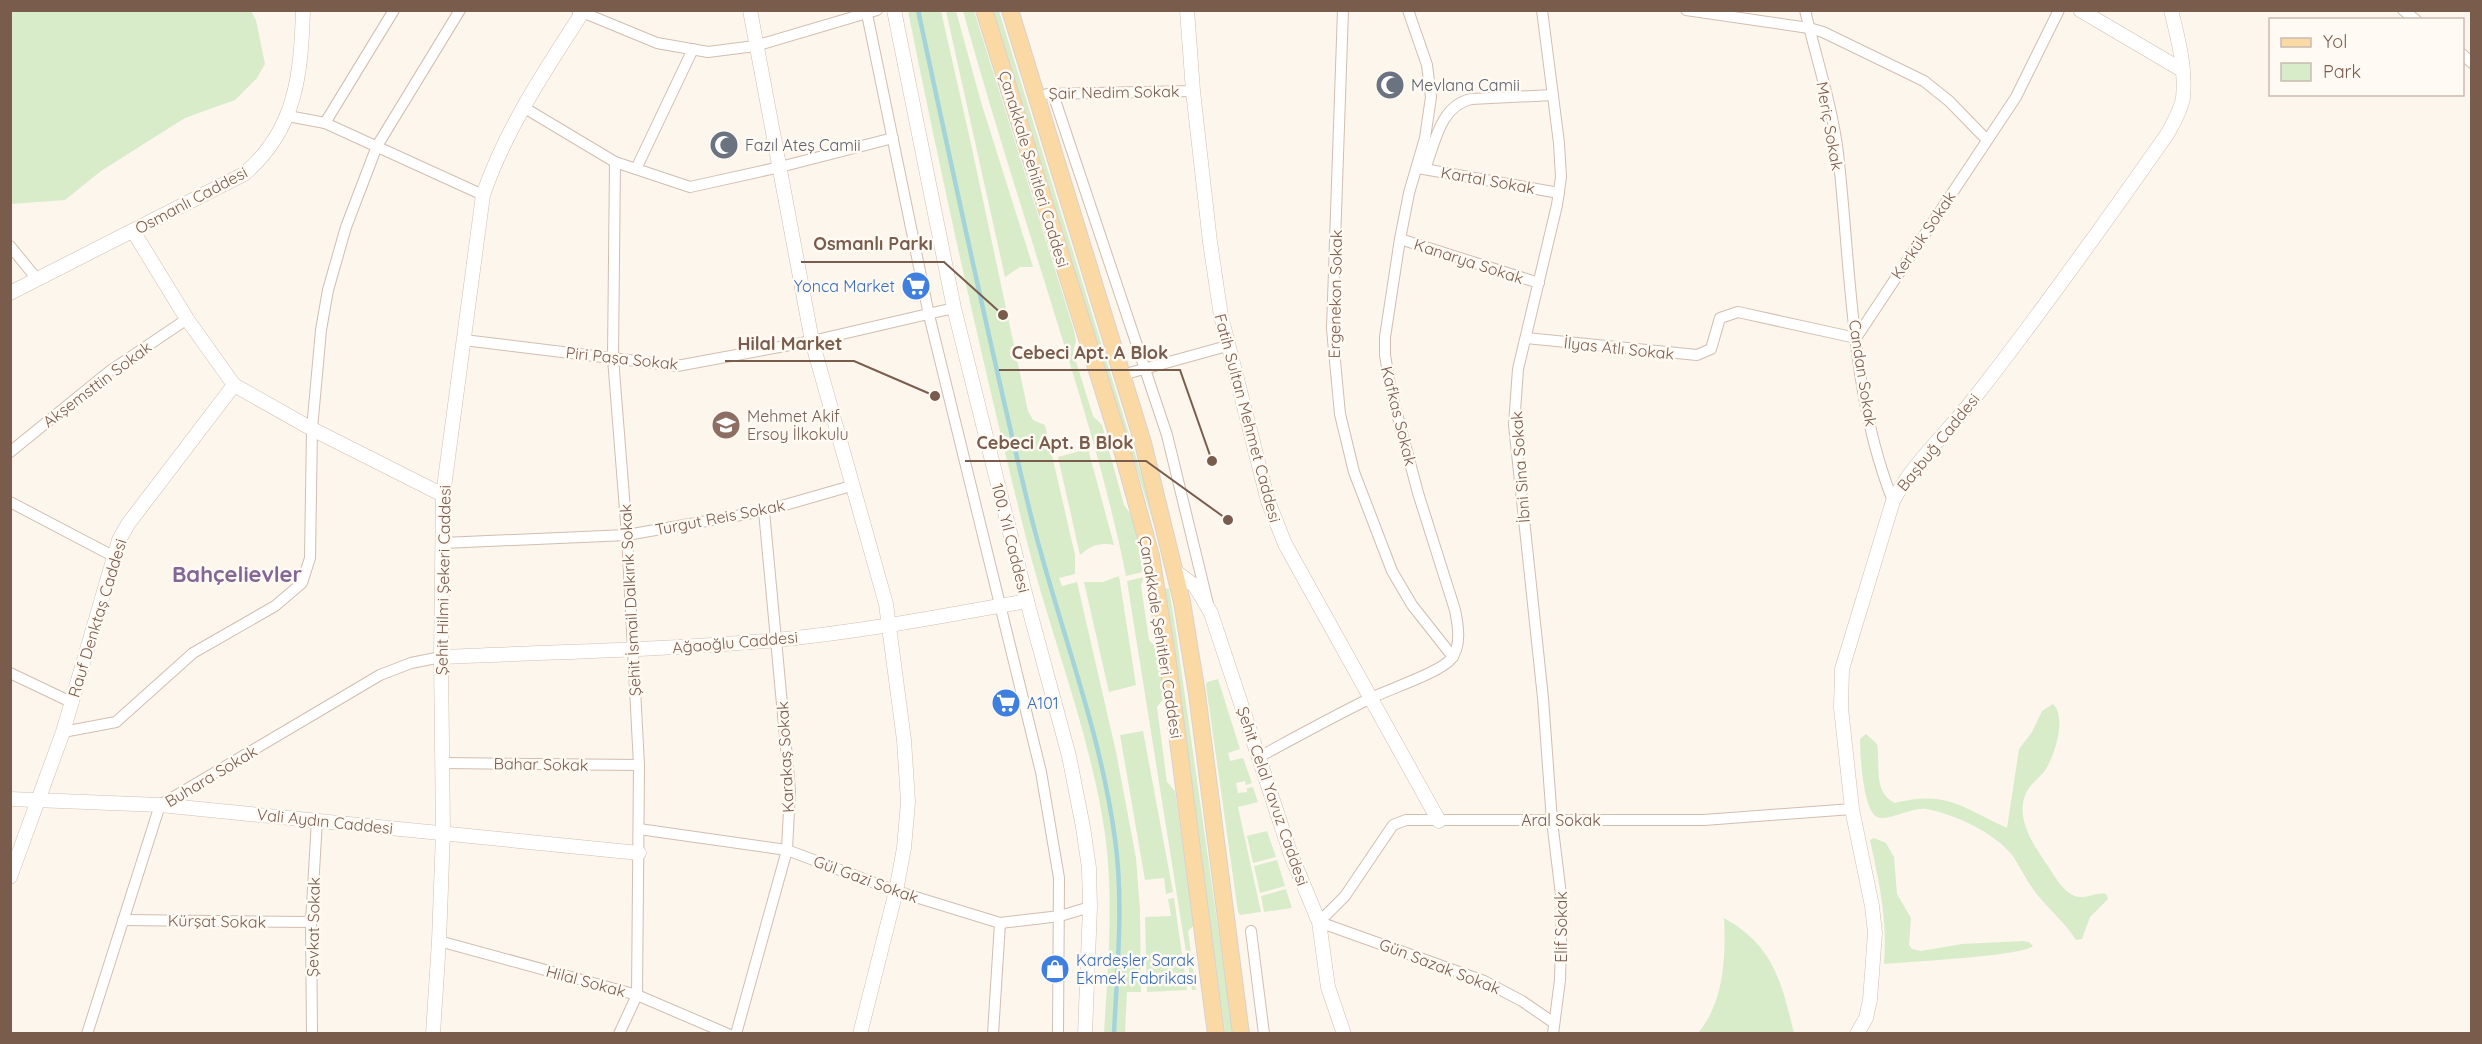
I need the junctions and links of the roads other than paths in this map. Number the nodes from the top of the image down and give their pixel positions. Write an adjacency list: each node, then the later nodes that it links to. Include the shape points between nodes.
1 (303, 10): 29 (street, Osmanlı Caddesi, via 300,64)
2 (394, 10): 30 (street)
3 (460, 10): 33 (street)
4 (750, 10): 21 (street)
5 (894, 10): 47 (street, 100. Yıl Caddesi)
6 (984, 10): 70 (main road, Çanakkale Şehitleri Caddesi, via 1122,450)
7 (1010, 10): 25 (main road, Çanakkale Şehitleri Caddesi)
8 (1187, 10): 24 (street, Fatih Sultan Mehmet Caddesi)
9 (1343, 10): 79 (street, Ergenekon Sokak, via 1332,329 1340,414 1354,472 1392,571 1412,605)
10 (1408, 10): 36 (street, Kafkas Sokak, via 1427,65 1431,97)
11 (1542, 10): 27 (street, İbni Sina Sokak)
12 (1686, 10): 19 (street)
13 (1805, 10): 20 (street, Meriç Sokak)
14 (2059, 10): 32 (street, Kerkük Sokak, via 2016,97)
15 (2080, 10): 23 (street)
16 (2171, 10): 23 (street, Başbuğ Caddesi)
17 (581, 11): 22 (street, via 657,43); 28 (street, Şehit Hilmi Şekeri Caddesi)
18 (872, 12): 21 (street); 31 (street, 100. Yıl Caddesi)
19 (1712, 13): 20 (street)
20 (1809, 28): 32 (street, via 1924,81); 42 (street, Meriç Sokak, via 1834,130)
21 (755, 46): 22 (street, via 708,52); 35 (street)
22 (693, 49): 37 (street)
23 (2182, 70): 63 (street, Başbuğ Caddesi, via 2183,99 2168,133 2054,293 1971,402 1912,470)
24 (1193, 91): 26 (street, Şair Nedim Sokak); 54 (street, Fatih Sultan Mehmet Caddesi, via 1216,290)
25 (1034, 94): 26 (street, Şair Nedim Sokak); 57 (main road, Çanakkale Şehitleri Caddesi)
26 (1053, 94): 56 (street)
27 (1553, 95): 36 (street, via 1460,101 1446,115); 38 (street, İbni Sina Sokak, via 1561,160)
28 (523, 108): 34 (street); 39 (street, Şehit Hilmi Şekeri Caddesi)
29 (288, 116): 30 (street); 40 (street, Osmanlı Caddesi, via 262,160 244,174)
30 (325, 123): 33 (street)
31 (893, 138): 35 (street); 48 (street, 100. Yıl Caddesi)
32 (1987, 140): 51 (street, Kerkük Sokak)
33 (377, 146): 39 (street); 59 (street, via 346,227 328,290)
34 (615, 162): 37 (street); 55 (street, Şehit İsmail Dalkırık Sokak)
35 (780, 167): 37 (street, via 690,187); 53 (street)
36 (1420, 168): 38 (street, Kartal Sokak); 41 (street, Kafkas Sokak)
37 (636, 169)
38 (1560, 193): 45 (street, İbni Sina Sokak)
39 (483, 195): 52 (street, Şehit Hilmi Şekeri Caddesi)
40 (133, 231): 44 (street, Osmanlı Caddesi); 49 (street)
41 (1400, 239): 45 (street, Kanarya Sokak); 79 (street, Kafkas Sokak, via 1385,337 1386,371 1418,494 1455,610 1458,634)
42 (1846, 243): 51 (street, Candan Sokak)
43 (10, 246): 44 (street)
44 (37, 279): 46 (street, Osmanlı Caddesi)
45 (1539, 284): 50 (street, İbni Sina Sokak)
46 (10, 293)
47 (954, 308): 48 (street, Piri Paşa Sokak); 72 (street, 100. Yıl Caddesi)
48 (929, 315): 53 (street, Piri Paşa Sokak); 73 (street, 100. Yıl Caddesi)
49 (187, 319): 58 (street); 60 (street, Akşemsttin Sokak, via 110,371)
50 (1526, 338): 51 (street, İlyas Atlı Sokak, via 1704,354 1711,349 1720,318 1748,312); 93 (street, İbni Sina Sokak, via 1518,369 1514,425)
51 (1856, 338): 63 (street, Candan Sokak, via 1878,459)
52 (464, 340): 55 (street, Piri Paşa Sokak); 62 (street, Şehit Hilmi Şekeri Caddesi)
53 (812, 341): 55 (street, Piri Paşa Sokak, via 677,366); 61 (street)
54 (1227, 346): 56 (street); 81 (street, Fatih Sultan Mehmet Caddesi, via 1279,531)
55 (614, 358): 66 (street, Şehit İsmail Dalkırık Sokak)
56 (1145, 369): 57 (street); 74 (street, via 1176,468)
57 (1122, 375): 68 (main road, Çanakkale Şehitleri Caddesi)
58 (234, 385): 59 (street); 69 (street, Rauf Denktaş Caddesi, via 128,524)
59 (312, 429): 62 (street); 83 (street, via 310,558 302,583 275,606 194,653 116,722)
60 (10, 452)
61 (851, 486): 65 (street, Turgut Reis Sokak); 75 (street)
62 (443, 495): 67 (street, Şehit Hilmi Şekeri Caddesi)
63 (1893, 501): 90 (street, Başbuğ Caddesi, via 1842,669 1841,708)
64 (10, 502): 69 (street)
65 (764, 512): 66 (street, Turgut Reis Sokak); 76 (street, Karakaş Sokak)
66 (627, 535): 67 (street, Turgut Reis Sokak); 77 (street, Şehit İsmail Dalkırık Sokak)
67 (443, 543): 78 (street, Şehit Hilmi Şekeri Caddesi)
68 (1170, 549): 70 (main road); 71 (main road, Çanakkale Şehitleri Caddesi)
69 (113, 556): 82 (street, Rauf Denktaş Caddesi)
70 (1151, 556): 122 (main road, Çanakkale Şehitleri Caddesi)
71 (1175, 571): 74 (street, Şehit Celal Yavuz Caddesi, via 1195,586); 110 (main road, Çanakkale Şehitleri Caddesi, via 1198,706)
72 (1027, 600): 73 (street, Ağaoğlu Caddesi); 100 (street, 100. Yıl Caddesi, via 1077,791 1089,868)
73 (999, 606): 75 (street, Ağaoğlu Caddesi); 101 (street, 100. Yıl Caddesi, via 1050,817)
74 (1211, 613): 84 (street, Şehit Celal Yavuz Caddesi)
75 (890, 626): 76 (street, Ağaoğlu Caddesi); 99 (street, via 908,802)
76 (776, 639): 77 (street, Ağaoğlu Caddesi); 96 (street, Karakaş Sokak, via 790,790)
77 (632, 650): 78 (street, Ağaoğlu Caddesi); 86 (street, Şehit İsmail Dalkırık Sokak)
78 (441, 657): 85 (street, Şehit Hilmi Şekeri Caddesi); 89 (street, Buhara Sokak, via 380,675)
79 (1453, 657): 81 (street, via 1441,667)
80 (10, 673): 82 (street)
81 (1370, 698): 84 (street); 92 (street, Fatih Sultan Mehmet Caddesi)
82 (71, 702): 83 (street, Rauf Denktaş Caddesi)
83 (63, 732): 88 (street, Rauf Denktaş Caddesi)
84 (1259, 757): 104 (street, Şehit Celal Yavuz Caddesi, via 1291,855)
85 (443, 763): 86 (street, Bahar Sokak); 95 (street, Şehit Hilmi Şekeri Caddesi)
86 (639, 765): 94 (street, Şehit İsmail Dalkırık Sokak)
87 (10, 799): 88 (street, Vali Aydın Caddesi)
88 (39, 802): 89 (street, Vali Aydın Caddesi); 98 (street, Rauf Denktaş Caddesi)
89 (160, 805): 91 (street, Vali Aydın Caddesi); 102 (street, Buhara Sokak)
90 (1852, 809): 93 (street, Aral Sokak, via 1704,820); 125 (street, Başbuğ Caddesi, via 1875,933 1870,1000)
91 (316, 820): 95 (street, Vali Aydın Caddesi); 103 (street, Şevkat Sokak)
92 (1439, 821): 93 (street, Aral Sokak); 104 (street, Aral Sokak, via 1406,820 1393,825 1345,896)
93 (1552, 821): 111 (street, Elif Sokak, via 1563,933)
94 (639, 829): 96 (street, Gül Gazi Sokak); 97 (street, Şehit İsmail Dalkırık Sokak)
95 (442, 832): 97 (street, Vali Aydın Caddesi); 107 (street, Şehit Hilmi Şekeri Caddesi)
96 (787, 850): 99 (street, Gül Gazi Sokak); 117 (street, Karakaş Sokak)
97 (639, 853): 108 (street, Şehit İsmail Dalkırık Sokak)
98 (10, 877)
99 (896, 891): 105 (street, Gül Gazi Sokak); 118 (street)
100 (1090, 907): 101 (street, Gül Gazi Sokak); 121 (street, 100. Yıl Caddesi)
101 (1060, 915): 105 (street, Gül Gazi Sokak); 120 (street, 100. Yıl Caddesi)
102 (123, 920): 103 (street, Kürşat Sokak); 112 (street, Buhara Sokak)
103 (311, 922): 113 (street, Şevkat Sokak)
104 (1319, 922): 111 (street, Gün Sazak Sokak, via 1484,981 1522,1001); 124 (street, Şehit Celal Yavuz Caddesi, via 1329,994)
105 (1000, 923): 119 (street)
106 (1251, 932): 109 (street)
107 (440, 941): 108 (street, Hilal Sokak); 114 (street, Şehit Hilmi Şekeri Caddesi)
108 (637, 995): 115 (street, Şehit İsmail Dalkırık Sokak); 116 (street, Hilal Sokak)
109 (1262, 1018): 110 (street); 123 (street)
110 (1240, 1027)
111 (1553, 1028)
112 (87, 1034)
113 (312, 1034)
114 (433, 1034)
115 (619, 1034)
116 (728, 1034)
117 (736, 1034)
118 (860, 1034)
119 (993, 1034)
120 (1058, 1034)
121 (1085, 1034)
122 (1216, 1034)
123 (1264, 1034)
124 (1344, 1034)
125 (1857, 1034)

